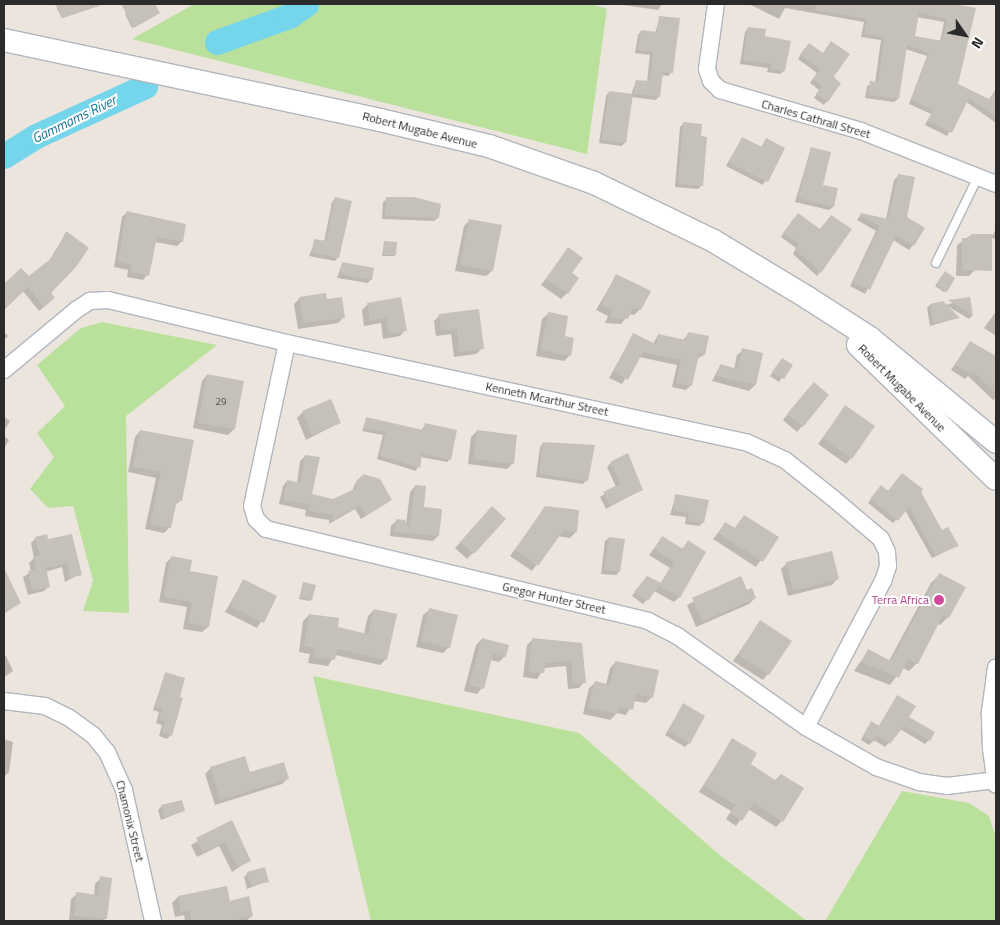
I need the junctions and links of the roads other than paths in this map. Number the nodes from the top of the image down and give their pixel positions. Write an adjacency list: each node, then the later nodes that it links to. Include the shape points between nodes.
1 (716, 4): 3 (street, Charles Cathrall Street, via 707,69 711,81 720,90 861,131)
2 (4, 40): 6 (main road, Robert Mugabe Avenue, via 380,120 497,149 594,183 651,209 737,254)
3 (979, 175): 4 (street, Charles Cathrall Street); 5 (lane)
4 (996, 184)
5 (936, 263)
6 (808, 298): 9 (main road, Robert Mugabe Avenue, via 870,338); 10 (main road, Robert Mugabe Avenue)
7 (287, 343): 8 (street, Kenneth Mcarthur Street, via 137,305 90,301 60,321); 14 (street, Gregor Hunter Street, via 252,506 256,519 266,529 648,620 676,635); 14 (street, Kenneth Mcarthur Street, via 746,442 785,460 880,539 888,566)
8 (4, 370)
9 (996, 442)
10 (993, 478)
11 (996, 667): 15 (street, via 990,712)
12 (4, 701): 17 (street, Chamonix Street, via 45,706 68,717 93,735 107,752 124,790)
13 (996, 718): 15 (street)
14 (806, 727): 16 (street, Gregor Hunter Street, via 876,767 920,782 947,786)
15 (991, 749): 16 (street)
16 (996, 783)
17 (153, 921)

